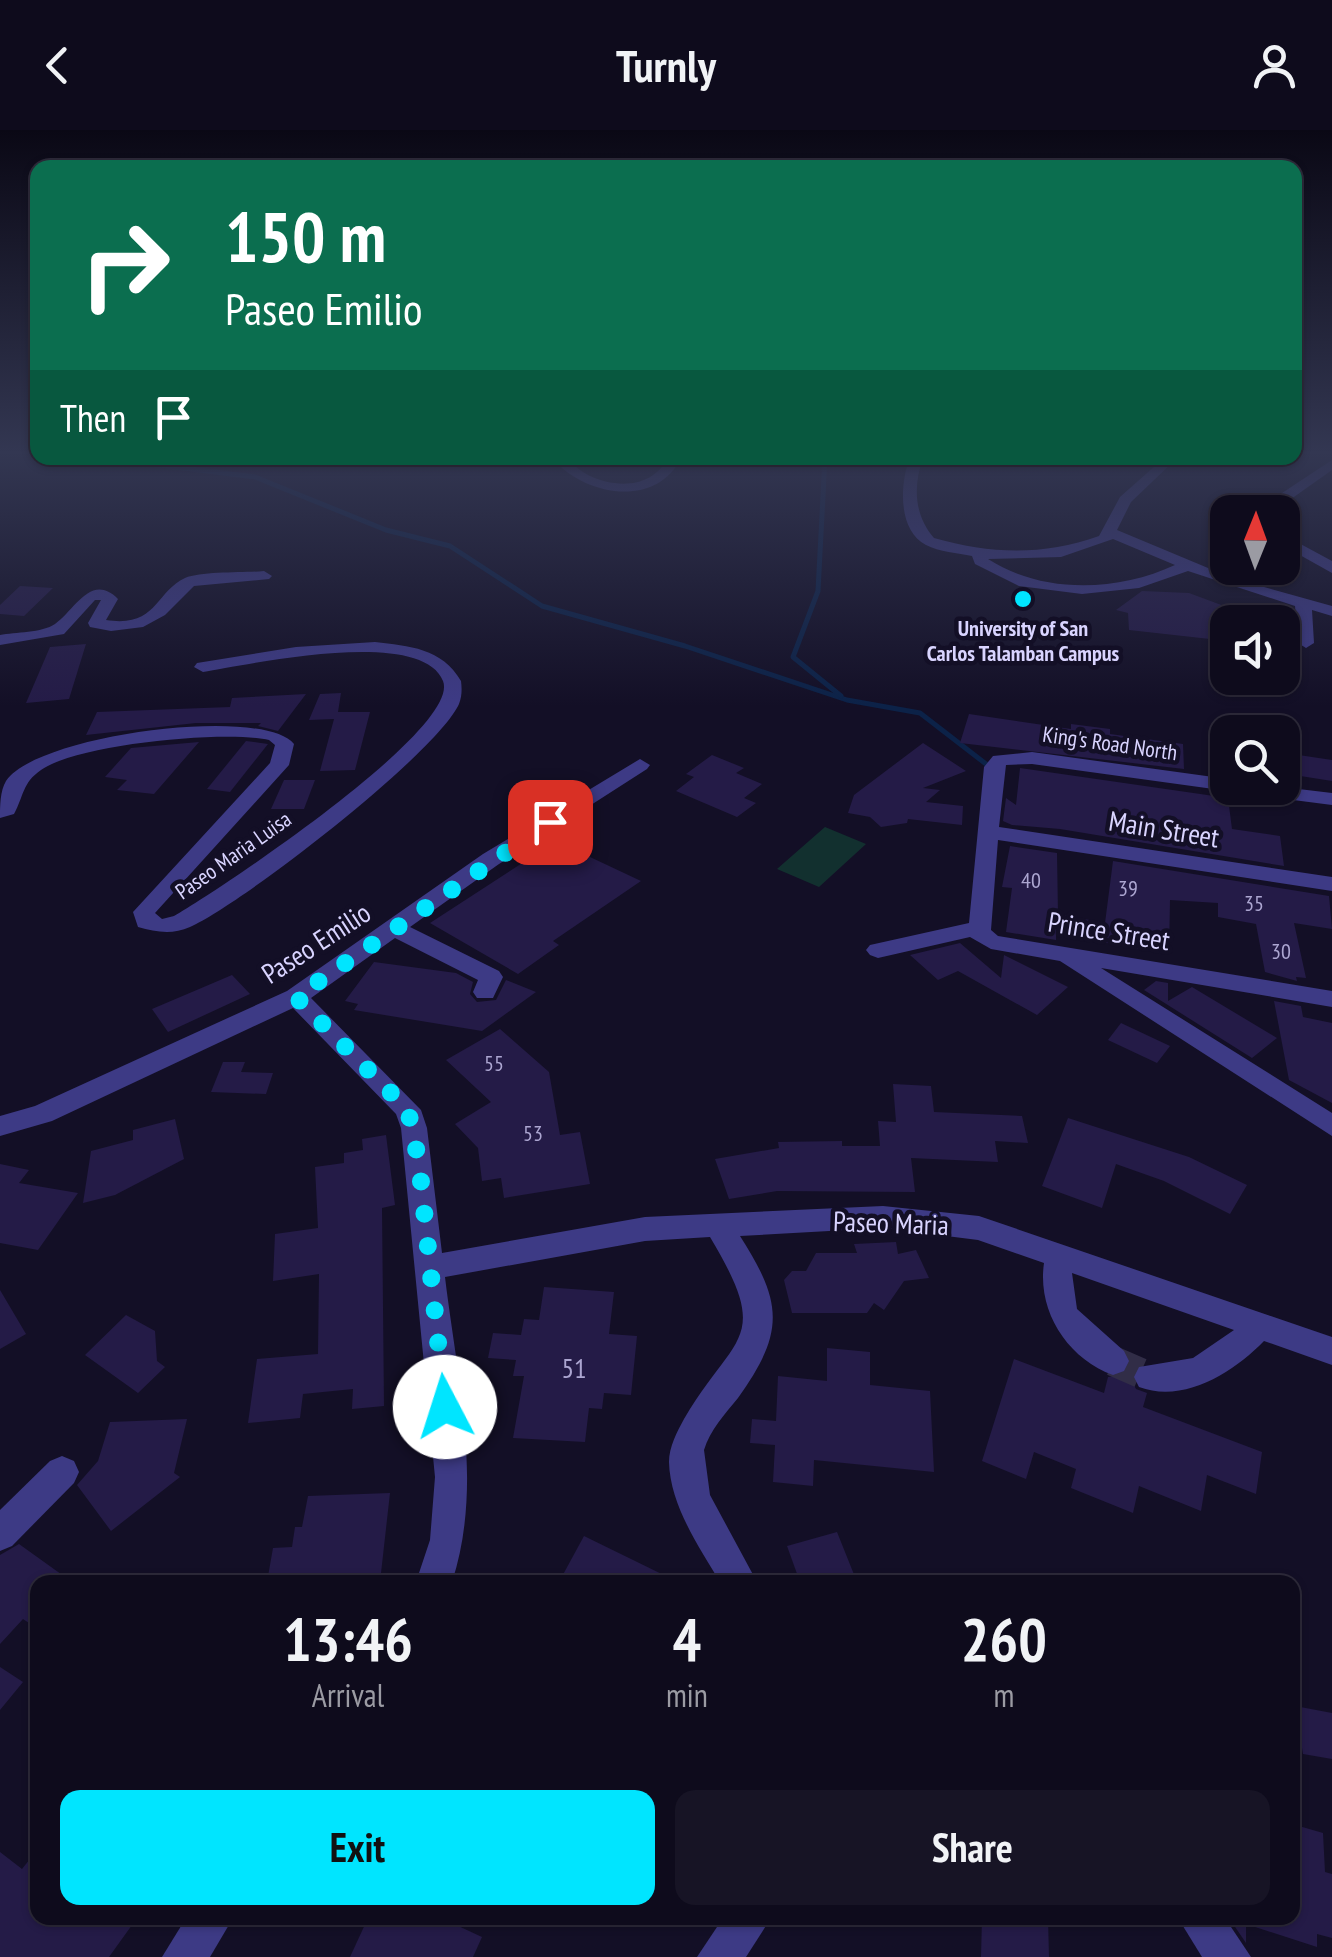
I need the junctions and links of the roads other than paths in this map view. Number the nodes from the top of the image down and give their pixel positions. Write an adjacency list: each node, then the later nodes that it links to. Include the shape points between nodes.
1 (923, 535): 6 (street)
2 (1101, 535): 6 (street, via 1059,556)
3 (1123, 535): 7 (street)
4 (1126, 535): 10 (street)
5 (1300, 549): 8 (street)
6 (980, 552): 7 (street, via 993,570 1082,589 1142,585)
7 (1186, 566): 11 (street)
8 (1332, 568)
9 (264, 576): 13 (street, via 188,582 149,623 129,626 96,622 110,600 90,596 48,635)
10 (1332, 602)
11 (1302, 605): 12 (street); 14 (street)
12 (1332, 611)
13 (0, 640)
14 (1306, 643)
15 (203, 667): 20 (street, Paseo Maria Luisa, via 314,650 392,648 437,662 454,688 449,706 416,744 326,819 181,922 146,922 144,912 279,765 285,744 276,736 116,742 52,753 16,775 6,791 7,810)
16 (640, 765): 23 (street, Paseo Emilio)
17 (1210, 782): 21 (street, King's Road North, via 1011,757 994,766)
18 (1300, 795): 19 (street)
19 (1332, 799)
20 (0, 812)
21 (988, 832): 22 (street, Main Street); 24 (street)
22 (1332, 884)
23 (394, 928): 27 (street, via 491,977); 28 (street, Paseo Emilio)
24 (978, 928): 25 (street); 26 (street, Prince Street, via 990,942)
25 (878, 950)
26 (1063, 955): 29 (street, Prince Street); 31 (street)
27 (485, 992)
28 (296, 997): 30 (street, Paseo Emilio, via 43,1114); 34 (street, via 408,1110)
29 (1332, 999)
30 (0, 1126)
31 (1332, 1126)
32 (718, 1226): 33 (street, Paseo Maria, via 932,1219); 34 (street, Paseo Maria, via 646,1229); 42 (street, via 762,1306 745,1366 694,1430 685,1459 692,1494)
33 (1060, 1256): 35 (street, Paseo Maria); 37 (street, via 1054,1284 1066,1324)
34 (432, 1267): 41 (street, via 452,1477 448,1540)
35 (1257, 1328): 36 (street, Paseo Maria); 38 (street, via 1184,1378)
36 (1332, 1352)
37 (1113, 1362)
38 (1150, 1377)
39 (62, 1472): 40 (street)
40 (0, 1534)
41 (436, 1575)
42 (735, 1575)
43 (207, 1925): 46 (street)
44 (744, 1925): 47 (street)
45 (1204, 1925): 48 (street)
46 (184, 1957)
47 (719, 1957)
48 (1229, 1957)

